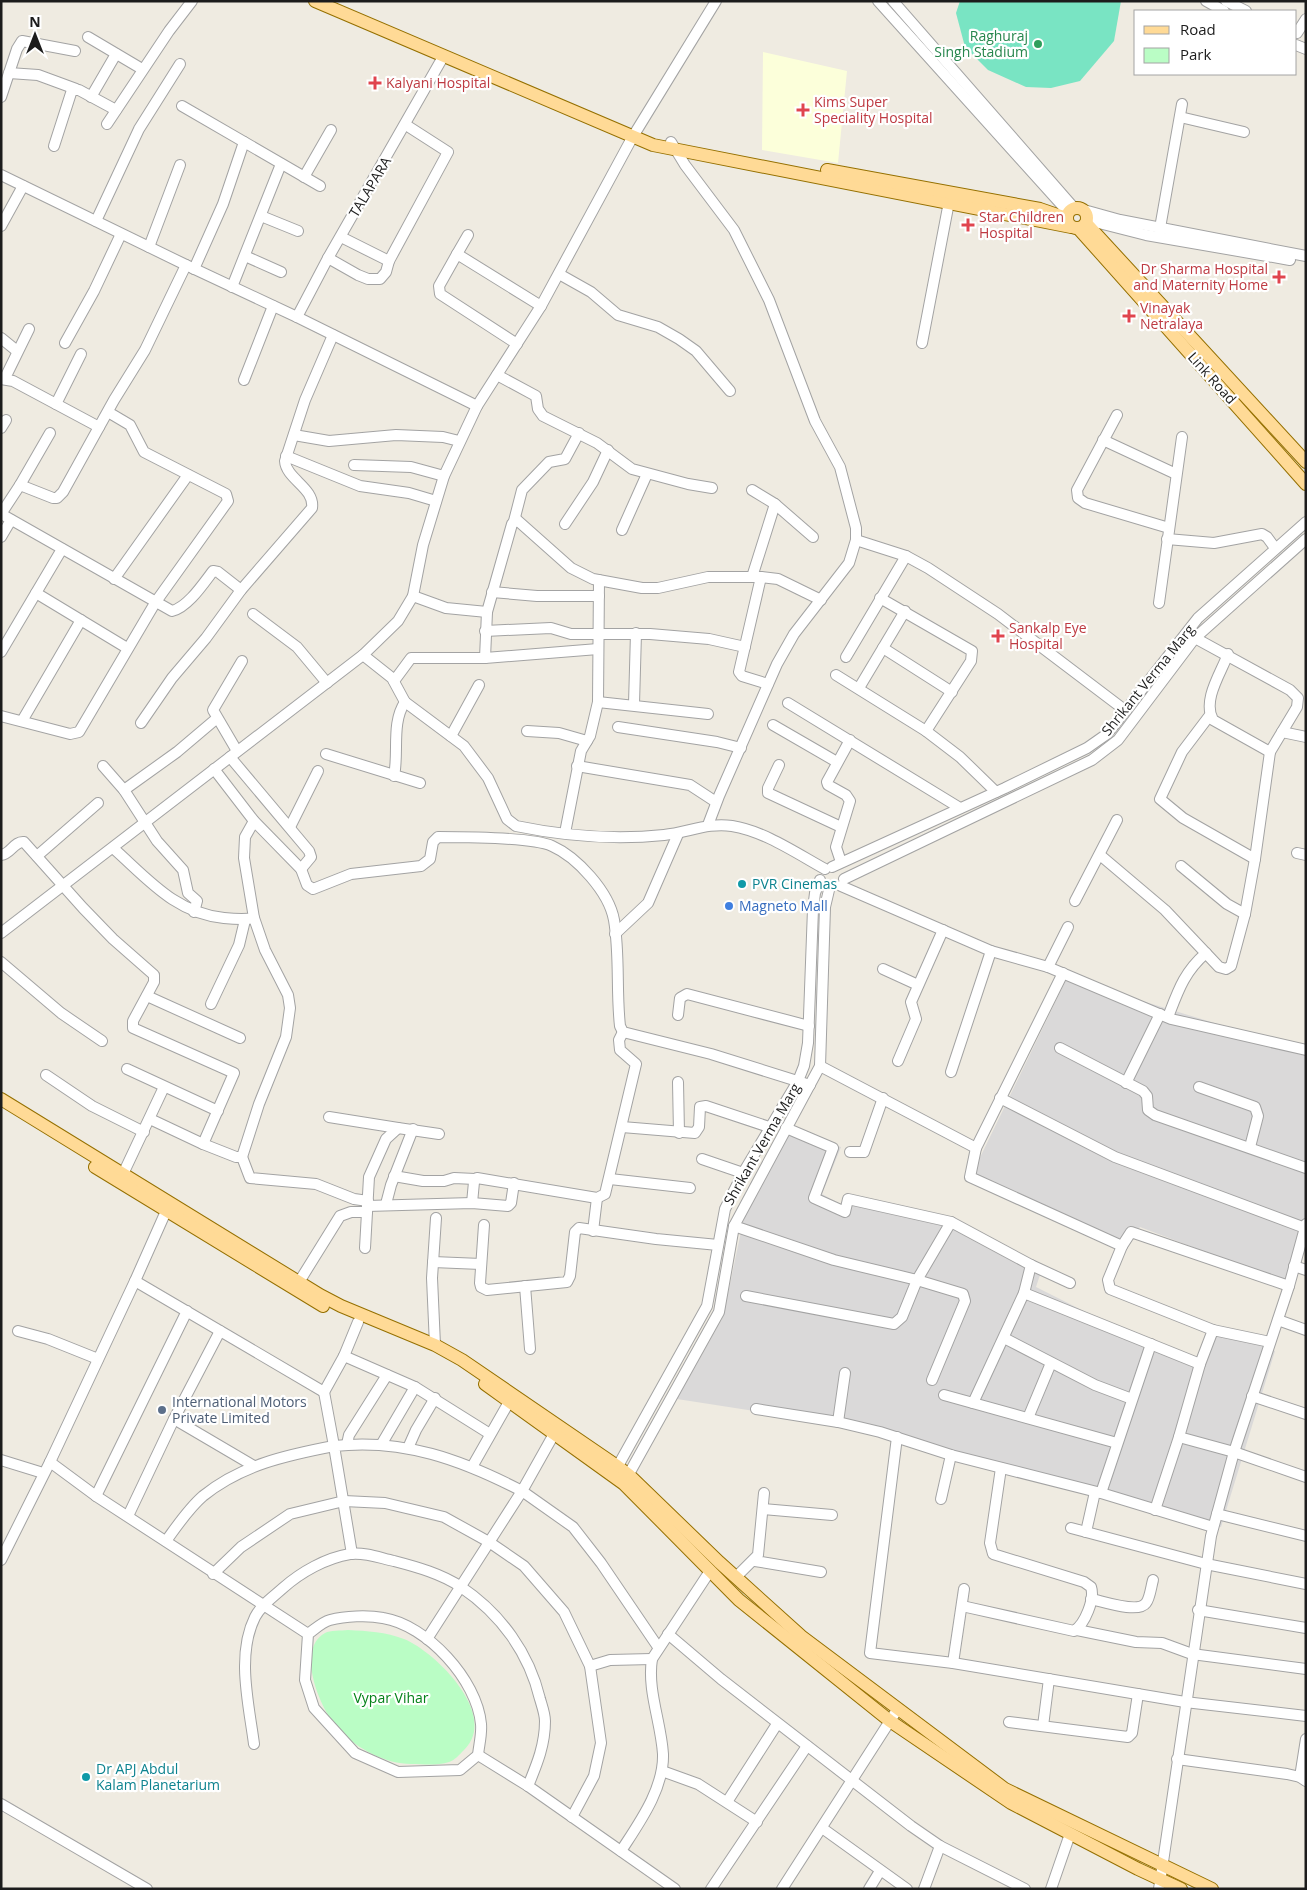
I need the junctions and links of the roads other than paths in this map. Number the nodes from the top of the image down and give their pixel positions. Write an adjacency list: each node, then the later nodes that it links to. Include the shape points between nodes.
1 (192, 1): 18 (street)
2 (315, 1): 16 (main road)
3 (332, 1): 31 (main road)
4 (716, 1): 31 (street)
5 (878, 1): 43 (street, Link Road)
6 (893, 1): 43 (street, Link Road)
7 (1206, 1): 9 (street)
8 (1226, 1): 10 (street)
9 (1222, 10)
10 (1244, 10)
11 (1306, 19): 12 (street)
12 (1300, 34)
13 (88, 37): 15 (street)
14 (75, 51): 19 (street, via 22,41)
15 (116, 54): 18 (street); 21 (street)
16 (443, 57): 28 (street, TALAPARA); 31 (main road)
17 (180, 64): 44 (street, via 139,129)
18 (142, 68): 25 (street)
19 (9, 73): 20 (street, via 38,75); 22 (street)
20 (76, 89): 21 (street); 33 (street, via 71,93)
21 (91, 96): 25 (street)
22 (1, 97)
23 (1182, 104): 26 (street)
24 (182, 106): 32 (street)
25 (116, 110): 27 (street)
26 (1180, 116): 30 (street); 46 (street)
27 (107, 124)
28 (406, 125): 50 (street, TALAPARA); 56 (street, via 448,152)
29 (331, 130): 38 (street)
30 (1244, 132)
31 (634, 135): 34 (main road); 60 (street)
32 (244, 142): 36 (street); 58 (street, via 223,204)
33 (54, 146)
34 (673, 146): 41 (main road); 43 (main road); 112 (street, via 734,230 769,300 816,421 840,468 852,508)
35 (180, 164): 51 (street)
36 (281, 164): 38 (street); 42 (street)
37 (1, 175): 39 (street)
38 (304, 177): 40 (street)
39 (23, 186): 44 (street); 45 (street)
40 (320, 186)
41 (949, 202): 43 (main road); 69 (street)
42 (261, 216): 47 (street); 53 (street)
43 (1077, 218): 46 (street, via 1120,220); 57 (street, via 1146,235); 90 (main road, Link Road); 96 (main road, Link Road)
44 (96, 221): 48 (street)
45 (1, 226)
46 (1160, 228): 54 (street)
47 (298, 231)
48 (121, 234): 51 (street); 68 (street)
49 (468, 235): 52 (street)
50 (341, 237): 55 (street, TALAPARA); 56 (street)
51 (149, 247): 58 (street)
52 (457, 254): 63 (street); 70 (street, via 439,286 440,294)
53 (245, 256): 59 (street); 61 (street)
54 (1306, 256)
55 (328, 258): 56 (street, via 358,275 375,280 384,276); 64 (street, TALAPARA)
56 (389, 261)
57 (1306, 263)
58 (190, 267): 61 (street); 79 (street)
59 (281, 272)
60 (558, 274): 63 (street); 76 (street, via 590,292 618,315 658,327 679,339 696,351)
61 (232, 287): 62 (street)
62 (273, 306): 64 (street); 75 (street)
63 (541, 306): 70 (street)
64 (298, 317): 66 (street)
65 (29, 329): 71 (street)
66 (333, 335): 78 (street); 84 (street)
67 (1, 338): 71 (street)
68 (65, 343)
69 (922, 343)
70 (518, 344): 73 (street)
71 (17, 351): 74 (street)
72 (81, 354): 77 (street)
73 (498, 374): 78 (street); 83 (street, via 536,396 542,416)
74 (3, 379): 77 (street)
75 (244, 380)
76 (730, 391)
77 (56, 404): 81 (street)
78 (477, 406): 87 (street)
79 (108, 412): 81 (street); 94 (street, via 134,430 144,452)
80 (1117, 415): 86 (street)
81 (99, 427): 97 (street, via 60,496 53,498)
82 (50, 433): 97 (street)
83 (579, 433): 88 (street); 103 (street, via 565,459 549,462 522,490)
84 (294, 435): 87 (street, via 329,441 396,435); 89 (street)
85 (1182, 437): 93 (street)
86 (1103, 440): 93 (street); 106 (street, via 1076,490 1078,498 1085,503)
87 (459, 441): 95 (street)
88 (608, 450): 92 (street, via 632,469); 105 (street, via 593,482)
89 (286, 456): 100 (street, via 360,486 409,493); 119 (street, via 286,469 303,487 312,508)
90 (1306, 462)
91 (354, 465): 95 (street, via 411,467)
92 (646, 474): 98 (street); 107 (street)
93 (1176, 474): 106 (street)
94 (188, 475): 117 (street); 126 (street, via 226,494 228,501)
95 (444, 476): 100 (street)
96 (1306, 484)
97 (20, 485): 102 (street)
98 (712, 488)
99 (752, 490): 101 (street)
100 (436, 501): 122 (street)
101 (775, 504): 109 (street); 116 (street)
102 (5, 516): 108 (street); 114 (street)
103 (514, 520): 118 (street, via 571,568); 120 (street)
104 (1306, 522): 113 (street, Shrikant Verma Marg)
105 (565, 524)
106 (1169, 528): 110 (street)
107 (622, 530)
108 (1, 537)
109 (813, 537)
110 (1167, 539): 113 (street, via 1214,543 1262,534); 127 (street)
111 (1306, 539): 135 (street, Shrikant Verma Marg)
112 (856, 540): 115 (street); 125 (street, via 849,563)
113 (1276, 548): 157 (street, Shrikant Verma Marg, via 1198,618)
114 (62, 549): 117 (street); 121 (street)
115 (906, 556): 124 (street); 157 (street, via 998,614)
116 (757, 577): 118 (street, via 708,577 658,588); 125 (street, via 778,579); 136 (street)
117 (114, 579): 126 (street)
118 (599, 580): 123 (street)
119 (241, 590): 126 (street, via 213,571 202,588 177,610); 163 (street)
120 (492, 592): 123 (street); 129 (street)
121 (36, 593): 131 (street); 140 (street)
122 (413, 596): 129 (street, via 446,608); 142 (street, via 398,621)
123 (599, 596): 134 (street)
124 (880, 598): 128 (street); 143 (street)
125 (821, 600): 149 (street, via 794,634)
126 (155, 603): 137 (street)
127 (1159, 603)
128 (905, 611): 138 (street); 152 (street, via 972,651 971,661)
129 (487, 612): 132 (street)
130 (253, 614): 148 (street, via 298,647)
131 (81, 620): 137 (street); 162 (street)
132 (484, 631): 134 (street, via 551,628 571,634); 144 (street)
133 (636, 633): 134 (street); 136 (street, via 680,636); 156 (street)
134 (599, 634): 139 (street)
135 (1195, 638): 141 (street); 207 (street, Shrikant Verma Marg, via 1118,740 1092,760)
136 (745, 647): 149 (street, via 740,674)
137 (127, 648): 162 (street, via 79,732 70,734)
138 (883, 648): 151 (street); 152 (street)
139 (598, 650): 144 (street); 154 (street)
140 (1, 652)
141 (1228, 654): 159 (street, via 1210,697); 168 (street, via 1298,698 1297,707)
142 (363, 655): 147 (street); 148 (street)
143 (846, 657)
144 (485, 658): 147 (street, via 411,658)
145 (242, 662): 161 (street, via 214,704 212,710)
146 (836, 676): 151 (street)
147 (394, 681): 153 (street)
148 (327, 683): 175 (street)
149 (768, 684): 173 (street)
150 (479, 685): 169 (street)
151 (859, 688): 167 (street)
152 (952, 692): 167 (street)
153 (405, 702): 169 (street); 183 (street, via 398,721)
154 (598, 702): 156 (street); 172 (street)
155 (788, 703): 171 (street)
156 (634, 704): 158 (street)
157 (1126, 711): 186 (street, Shrikant Verma Marg, via 1107,734 1086,748)
158 (708, 714)
159 (1210, 715): 174 (street, via 1213,720); 202 (street, via 1182,752 1160,799 1182,818)
160 (1, 716): 162 (street)
161 (216, 719): 175 (street); 185 (street, via 178,752)
162 (22, 722)
163 (141, 723)
164 (773, 725): 177 (street)
165 (618, 727): 173 (street)
166 (527, 731): 172 (street, via 558,733)
167 (926, 731): 186 (street, via 960,757)
168 (1282, 732): 170 (street); 174 (street)
169 (451, 736): 196 (street, via 476,760 511,823)
170 (1306, 737)
171 (850, 740): 177 (street); 189 (street)
172 (587, 741): 180 (street, via 580,750)
173 (741, 748): 187 (street)
174 (1270, 752): 202 (street)
175 (234, 754): 181 (street); 194 (street)
176 (326, 754): 183 (street)
177 (838, 762): 195 (street, via 826,782 849,798)
178 (779, 765): 195 (street, via 768,793)
179 (103, 766): 185 (street)
180 (578, 766): 187 (street, via 690,785); 196 (street)
181 (214, 769): 190 (street); 192 (street)
182 (318, 771): 194 (street)
183 (394, 776): 184 (street)
184 (420, 782)
185 (124, 790): 192 (street)
186 (996, 792): 189 (street, Shrikant Verma Marg)
187 (716, 802): 193 (street)
188 (98, 803): 201 (street)
189 (960, 808): 203 (street, Shrikant Verma Marg)
190 (254, 820): 205 (street); 213 (street, via 245,837 244,858)
191 (1117, 820): 200 (street)
192 (144, 821): 198 (street); 211 (street, via 182,870 188,893 197,901)
193 (708, 825): 197 (street); 203 (street, via 750,831)
194 (290, 827): 205 (street, via 311,854)
195 (841, 827): 203 (street)
196 (565, 833): 197 (street, via 622,837)
197 (678, 834): 217 (street, via 648,903)
198 (113, 848): 208 (street); 211 (street, via 175,902)
199 (1, 855): 201 (street, via 21,841)
200 (1100, 855): 210 (street); 219 (street, via 1165,910)
201 (37, 856): 208 (street)
202 (1255, 858): 212 (street)
203 (832, 866): 206 (street); 207 (street, via 842,872)
204 (1181, 866): 212 (street, via 1227,904)
205 (301, 869): 217 (street, via 306,885 313,889 351,874 421,866 430,859 433,842 438,837 543,843 558,849 591,878 609,903)
206 (820, 880): 209 (street); 229 (street, Shrikant Verma Marg, via 813,909)
207 (842, 882): 209 (street, via 836,890); 215 (street)
208 (63, 888): 216 (street); 225 (street, via 154,975)
209 (829, 890): 236 (street, Shrikant Verma Marg, via 825,907)
210 (1075, 901)
211 (194, 912): 213 (street)
212 (1245, 914): 219 (street, via 1229,968 1218,967)
213 (250, 919): 226 (street); 265 (street, via 288,995 290,1008 286,1037)
214 (1068, 928): 221 (street)
215 (942, 930): 218 (street); 224 (street)
216 (1, 933)
217 (615, 934): 230 (street, via 619,1022)
218 (991, 951): 221 (street); 238 (street)
219 (1206, 952): 228 (street, via 1191,966)
220 (1, 962): 232 (street)
221 (1048, 967): 223 (street)
222 (883, 969): 224 (street)
223 (1063, 973): 228 (street); 247 (street)
224 (918, 985): 235 (street, via 911,1002 916,1019)
225 (147, 996): 231 (street); 250 (street, via 133,1021 134,1028 234,1073)
226 (211, 1004)
227 (678, 1015): 229 (street, via 680,998 687,994)
228 (1164, 1016): 234 (street); 242 (street)
229 (809, 1026): 240 (street, Shrikant Verma Marg, via 807,1056)
230 (623, 1032): 240 (street, via 711,1054); 253 (street, via 619,1040 620,1050 636,1064)
231 (240, 1038)
232 (102, 1042)
233 (1060, 1048): 242 (street)
234 (1306, 1050)
235 (898, 1061)
236 (820, 1066): 243 (street, Shrikant Verma Marg); 246 (street)
237 (127, 1069): 244 (street)
238 (951, 1072)
239 (46, 1075): 258 (street, via 92,1106)
240 (798, 1081): 243 (street); 254 (street, Shrikant Verma Marg)
241 (678, 1082): 259 (street)
242 (1126, 1083): 263 (street, via 1146,1094 1146,1107 1150,1112)
243 (810, 1085): 256 (street, Shrikant Verma Marg)
244 (164, 1087): 250 (street); 252 (street)
245 (1199, 1087): 263 (street, via 1255,1107 1258,1116)
246 (883, 1098): 262 (street); 264 (street, via 864,1152)
247 (1000, 1098): 262 (street); 284 (street, via 1115,1157)
248 (1, 1099): 269 (main road)
249 (1, 1109): 279 (main road)
250 (218, 1111): 261 (street)
251 (328, 1117): 255 (street)
252 (150, 1119): 258 (street); 261 (street)
253 (622, 1127): 259 (street); 272 (street)
254 (769, 1127): 259 (street, via 702,1106 698,1131); 268 (street, Shrikant Verma Marg)
255 (398, 1128): 257 (street); 278 (street, via 386,1139 369,1177)
256 (786, 1128): 281 (street, via 832,1148 814,1198 845,1212 848,1199); 283 (street, Shrikant Verma Marg)
257 (413, 1129): 260 (street); 270 (street)
258 (144, 1132): 269 (street)
259 (679, 1133)
260 (439, 1134)
261 (203, 1144): 265 (street)
262 (976, 1148): 287 (street, via 970,1177)
263 (1250, 1148): 267 (street)
264 (850, 1152)
265 (242, 1157): 278 (street, via 250,1178 316,1184)
266 (702, 1159): 268 (street)
267 (1306, 1168)
268 (743, 1173): 286 (street, Shrikant Verma Marg, via 725,1209)
269 (123, 1174): 296 (main road)
270 (394, 1176): 271 (street, via 423,1181); 277 (street)
271 (475, 1179): 273 (street); 276 (street)
272 (610, 1179): 274 (street); 275 (street, via 605,1194)
273 (514, 1183): 275 (street); 276 (street, via 510,1206)
274 (690, 1188)
275 (597, 1198): 285 (street)
276 (472, 1203): 277 (street)
277 (386, 1204): 278 (street)
278 (367, 1206): 288 (street); 296 (street, via 340,1216)
279 (167, 1209): 294 (street); 304 (main road, via 294,1290)
280 (436, 1218): 289 (street)
281 (951, 1222): 291 (street); 295 (street)
282 (484, 1225): 290 (street)
283 (734, 1226): 295 (street, via 834,1260); 353 (street, Shrikant Verma Marg, via 719,1312)
284 (1305, 1226): 292 (street)
285 (593, 1231): 286 (street); 298 (street, via 576,1230 567,1282)
286 (718, 1245): 350 (street, Shrikant Verma Marg, via 707,1306)
287 (1122, 1246): 299 (street, via 1131,1232); 306 (street, via 1108,1280 1110,1289)
288 (365, 1248)
289 (433, 1262): 290 (street); 312 (street)
290 (481, 1264): 298 (street, via 483,1290)
291 (1031, 1265): 297 (street); 300 (street)
292 (1294, 1266): 293 (street); 299 (street)
293 (1306, 1270)
294 (135, 1280): 302 (street); 315 (street)
295 (917, 1280): 301 (street, via 902,1317 894,1324); 320 (street, via 960,1292 965,1297)
296 (299, 1282): 312 (main road, via 341,1306)
297 (1070, 1283)
298 (525, 1286): 313 (street)
299 (1289, 1286): 303 (street)
300 (1024, 1294): 309 (street); 311 (street)
301 (746, 1296)
302 (187, 1311): 305 (street); 357 (street)
303 (1278, 1320): 307 (street); 310 (street)
304 (358, 1322): 314 (street); 327 (main road, via 432,1353)
305 (220, 1330): 322 (street); 332 (street)
306 (1212, 1330): 310 (street); 317 (street)
307 (1306, 1330)
308 (18, 1331): 315 (street)
309 (1004, 1338): 316 (street); 328 (street)
310 (1270, 1342): 324 (street)
311 (1151, 1344): 317 (street); 326 (street)
312 (435, 1345): 350 (main road, via 501,1385)
313 (530, 1349)
314 (344, 1356): 319 (street); 322 (street)
315 (98, 1359): 346 (street)
316 (1051, 1363): 326 (street); 331 (street)
317 (1200, 1364): 337 (street)
318 (845, 1373): 333 (street)
319 (387, 1375): 321 (street); 339 (street)
320 (932, 1380)
321 (415, 1387): 325 (street); 340 (street)
322 (324, 1392): 341 (street)
323 (944, 1395): 328 (street)
324 (1252, 1396): 330 (street); 343 (street)
325 (435, 1398): 334 (street); 342 (street)
326 (1132, 1399): 338 (street)
327 (509, 1402): 334 (street); 335 (main road)
328 (973, 1403): 331 (street)
329 (756, 1409): 333 (street)
330 (1306, 1414)
331 (1028, 1418): 338 (street)
332 (174, 1419): 347 (street); 364 (street)
333 (838, 1422): 336 (street)
334 (490, 1434): 348 (street)
335 (554, 1434): 350 (main road); 354 (street)
336 (897, 1437): 344 (street); 395 (street, via 870,1653)
337 (1179, 1438): 343 (street); 361 (street)
338 (1117, 1443): 356 (street)
339 (347, 1444): 340 (street); 341 (street)
340 (381, 1445): 342 (street)
341 (334, 1446): 347 (street); 359 (street)
342 (408, 1448): 348 (street, via 445,1456)
343 (1234, 1452): 352 (street); 363 (street)
344 (951, 1455): 349 (street); 358 (street)
345 (1, 1460): 351 (street)
346 (50, 1462): 351 (street); 357 (street)
347 (254, 1466): 369 (street, via 202,1497)
348 (472, 1467): 354 (street)
349 (1001, 1468): 356 (street); 383 (street, via 990,1543 993,1554 1084,1582 1091,1587)
350 (615, 1471): 353 (main road)
351 (44, 1474): 372 (street)
352 (1306, 1477)
353 (627, 1479): 375 (main road); 378 (main road)
354 (522, 1491): 370 (street); 392 (street, via 573,1527 602,1563)
355 (764, 1493): 360 (street)
356 (1098, 1493): 361 (street); 367 (street)
357 (96, 1496): 364 (street)
358 (942, 1499)
359 (344, 1501): 370 (street, via 385,1503 444,1517); 371 (street); 377 (street, via 290,1514 241,1547)
360 (763, 1509): 362 (street); 373 (street, via 761,1544)
361 (1155, 1510): 365 (street)
362 (832, 1514)
363 (1217, 1514): 365 (street); 368 (street)
364 (128, 1516): 369 (street)
365 (1213, 1527): 374 (street)
366 (1071, 1528): 367 (street)
367 (1086, 1532): 374 (street)
368 (1306, 1536)
369 (166, 1541): 377 (street)
370 (490, 1542): 381 (street); 396 (street, via 524,1566 564,1612)
371 (352, 1554): 381 (street, via 368,1554 422,1568); 384 (street, via 330,1559 293,1579)
372 (1, 1560)
373 (755, 1560): 376 (street); 378 (street)
374 (1206, 1564): 380 (street); 386 (street)
375 (710, 1571): 390 (street); 401 (main road, via 739,1600)
376 (821, 1572)
377 (213, 1574): 384 (street)
378 (736, 1577): 401 (main road)
379 (1154, 1580): 383 (street, via 1147,1602 1140,1608)
380 (1306, 1584)
381 (461, 1586): 391 (street); 414 (street, via 494,1614 517,1643 534,1674 545,1719 542,1751)
382 (964, 1589): 385 (street)
383 (1091, 1599): 388 (street)
384 (262, 1606): 389 (street); 407 (street, via 250,1630 246,1655 246,1686)
385 (962, 1606): 388 (street, via 1064,1630); 395 (street)
386 (1198, 1610): 387 (street); 393 (street)
387 (1306, 1628)
388 (1077, 1630): 393 (street, via 1170,1645)
389 (308, 1634): 391 (street, via 329,1620 384,1618); 409 (street, via 305,1680 314,1708 355,1753 398,1772 460,1770)
390 (668, 1634): 392 (street); 404 (street)
391 (427, 1639): 409 (street, via 456,1665 474,1697 481,1724)
392 (658, 1647): 394 (street)
393 (1192, 1654): 397 (street); 400 (street)
394 (652, 1658): 396 (street, via 610,1660); 411 (street, via 650,1673)
395 (953, 1663): 398 (street)
396 (590, 1666): 417 (street, via 601,1743 594,1776)
397 (1306, 1669)
398 (1049, 1679): 399 (street); 405 (street)
399 (1138, 1694): 400 (street); 405 (street, via 1132,1733 1128,1737)
400 (1185, 1702): 402 (street); 410 (street)
401 (893, 1715): 413 (street); 420 (main road, via 1011,1803); 424 (main road, via 1005,1789)
402 (1306, 1716)
403 (1009, 1722): 405 (street)
404 (777, 1724): 408 (street); 415 (street)
405 (1043, 1726)
406 (1306, 1739): 412 (street)
407 (254, 1744)
408 (808, 1746): 413 (street); 418 (street)
409 (478, 1755): 414 (street)
410 (1177, 1759): 412 (street); 424 (street)
411 (662, 1771): 415 (street, via 698,1784); 422 (street, via 648,1806)
412 (1303, 1779)
413 (853, 1780): 419 (street); 421 (street)
414 (528, 1786): 417 (street)
415 (728, 1802): 418 (street)
416 (1, 1804): 425 (street)
417 (572, 1817): 422 (street)
418 (757, 1822): 427 (street)
419 (822, 1828): 423 (street); 428 (street)
420 (1070, 1834): 424 (main road); 433 (street)
421 (940, 1846): 431 (street); 432 (street)
422 (622, 1852): 426 (street)
423 (880, 1871): 429 (street); 430 (street)
424 (1160, 1878): 434 (main road); 435 (main road)
425 (147, 1889)
426 (675, 1889)
427 (711, 1889)
428 (782, 1889)
429 (869, 1889)
430 (906, 1889)
431 (924, 1889)
432 (1025, 1889)
433 (1051, 1889)
434 (1181, 1889)
435 (1212, 1889)

